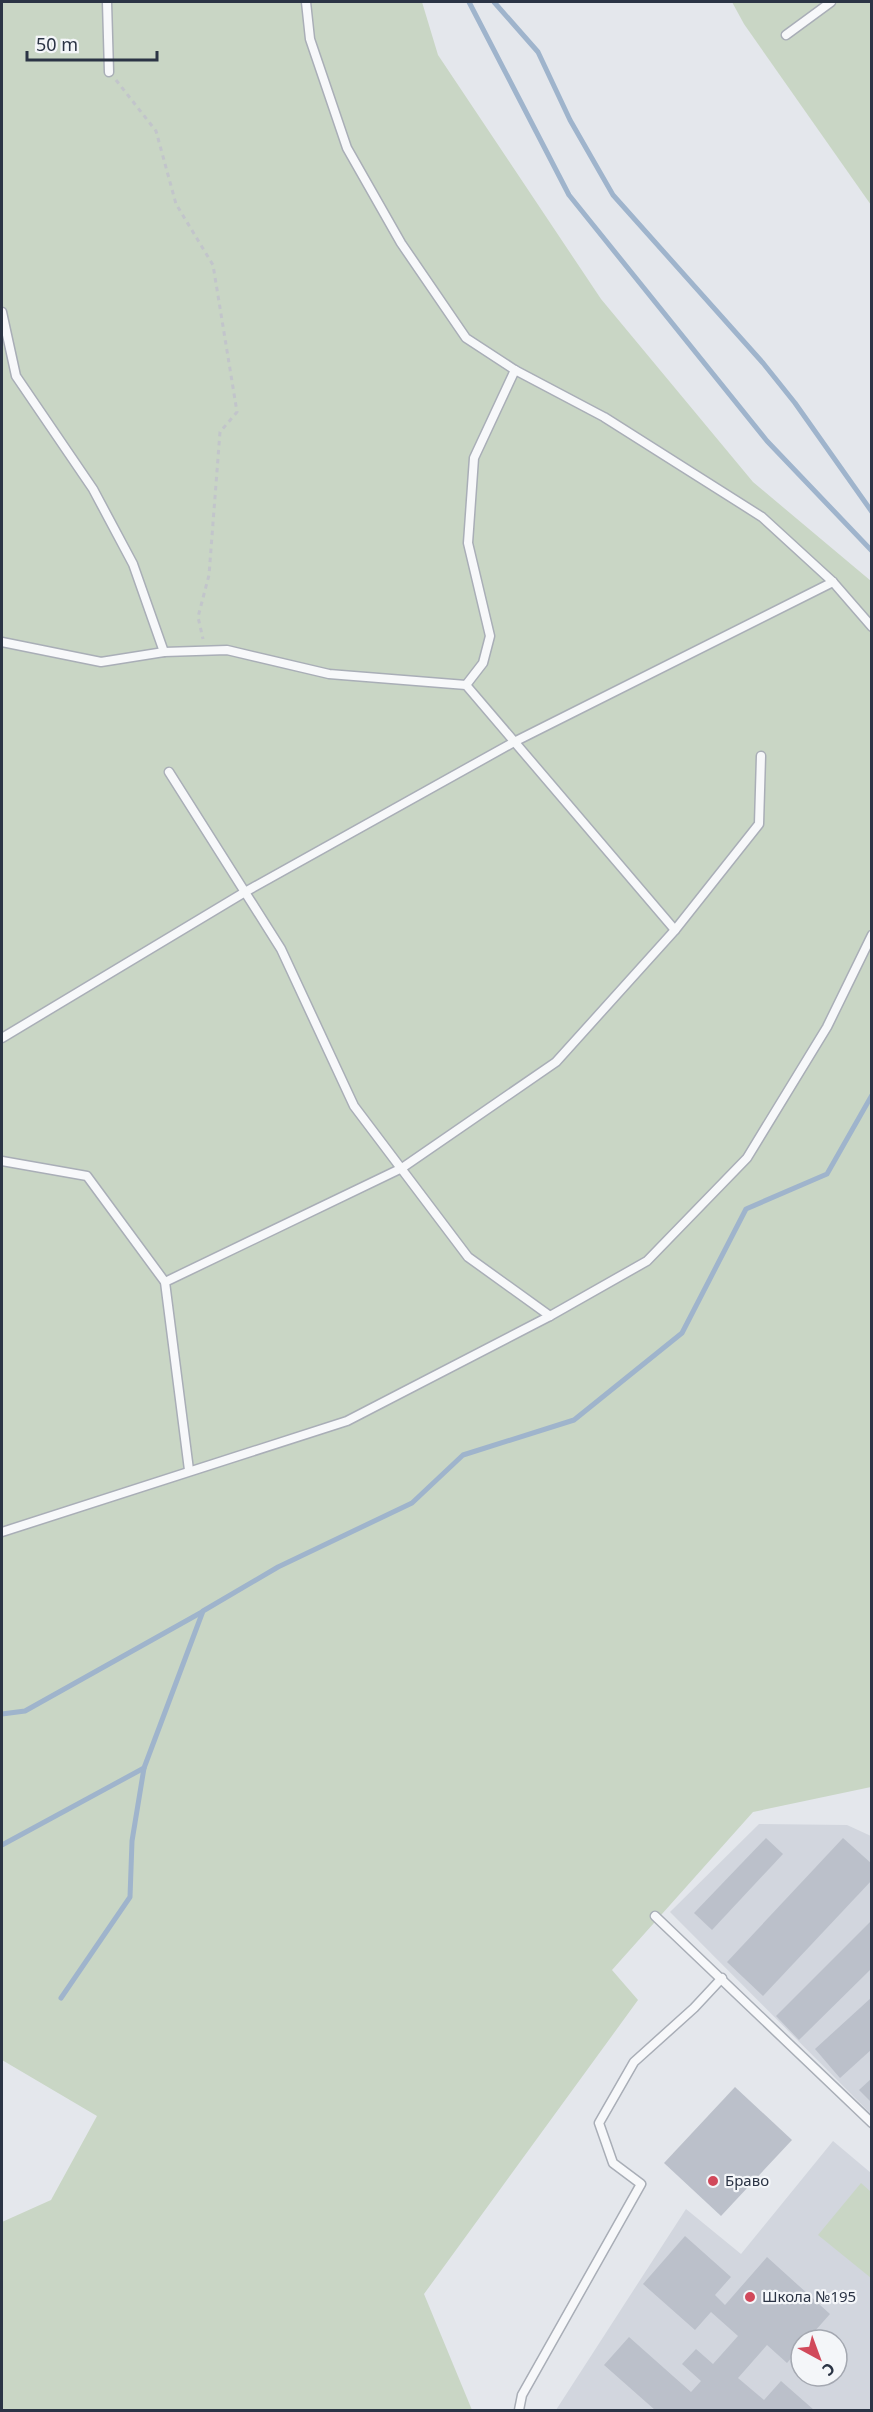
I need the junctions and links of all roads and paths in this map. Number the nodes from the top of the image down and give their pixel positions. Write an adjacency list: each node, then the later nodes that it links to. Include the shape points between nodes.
1 (106, 2): 5 (lane)
2 (306, 2): 7 (lane, via 310,39 347,148 401,243 466,338)
3 (826, 3): 4 (lane)
4 (786, 35)
5 (109, 72): 11 (path, via 156,131 176,204 213,265 237,412 220,432 209,575 198,617)
6 (2, 312): 12 (lane, via 16,376 93,489 133,564)
7 (515, 370): 8 (lane, via 604,417 762,517); 13 (lane, via 474,458 468,543 490,636 483,663)
8 (833, 582): 9 (lane); 14 (lane)
9 (872, 627)
10 (2, 642): 12 (lane, via 101,662)
11 (205, 651): 12 (lane); 13 (lane, via 227,650 329,674)
12 (164, 652)
13 (466, 685): 14 (lane)
14 (514, 742): 17 (lane); 18 (lane)
15 (761, 756): 18 (lane, via 759,825)
16 (170, 772): 17 (lane)
17 (245, 892): 20 (lane); 22 (lane, via 281,949 354,1106)
18 (675, 930): 22 (lane, via 556,1062)
19 (872, 934): 24 (lane, via 826,1027 747,1158 647,1261)
20 (2, 1038)
21 (2, 1161): 23 (lane, via 87,1176)
22 (402, 1168): 23 (lane); 24 (lane, via 468,1257)
23 (165, 1282): 25 (lane)
24 (550, 1316): 25 (lane, via 347,1421)
25 (189, 1470): 26 (lane)
26 (2, 1532)
27 (656, 1916): 28 (lane)
28 (722, 1978): 29 (lane); 30 (lane, via 634,2062 599,2123 613,2163 641,2184 522,2395)
29 (872, 2123)
30 (519, 2410)

